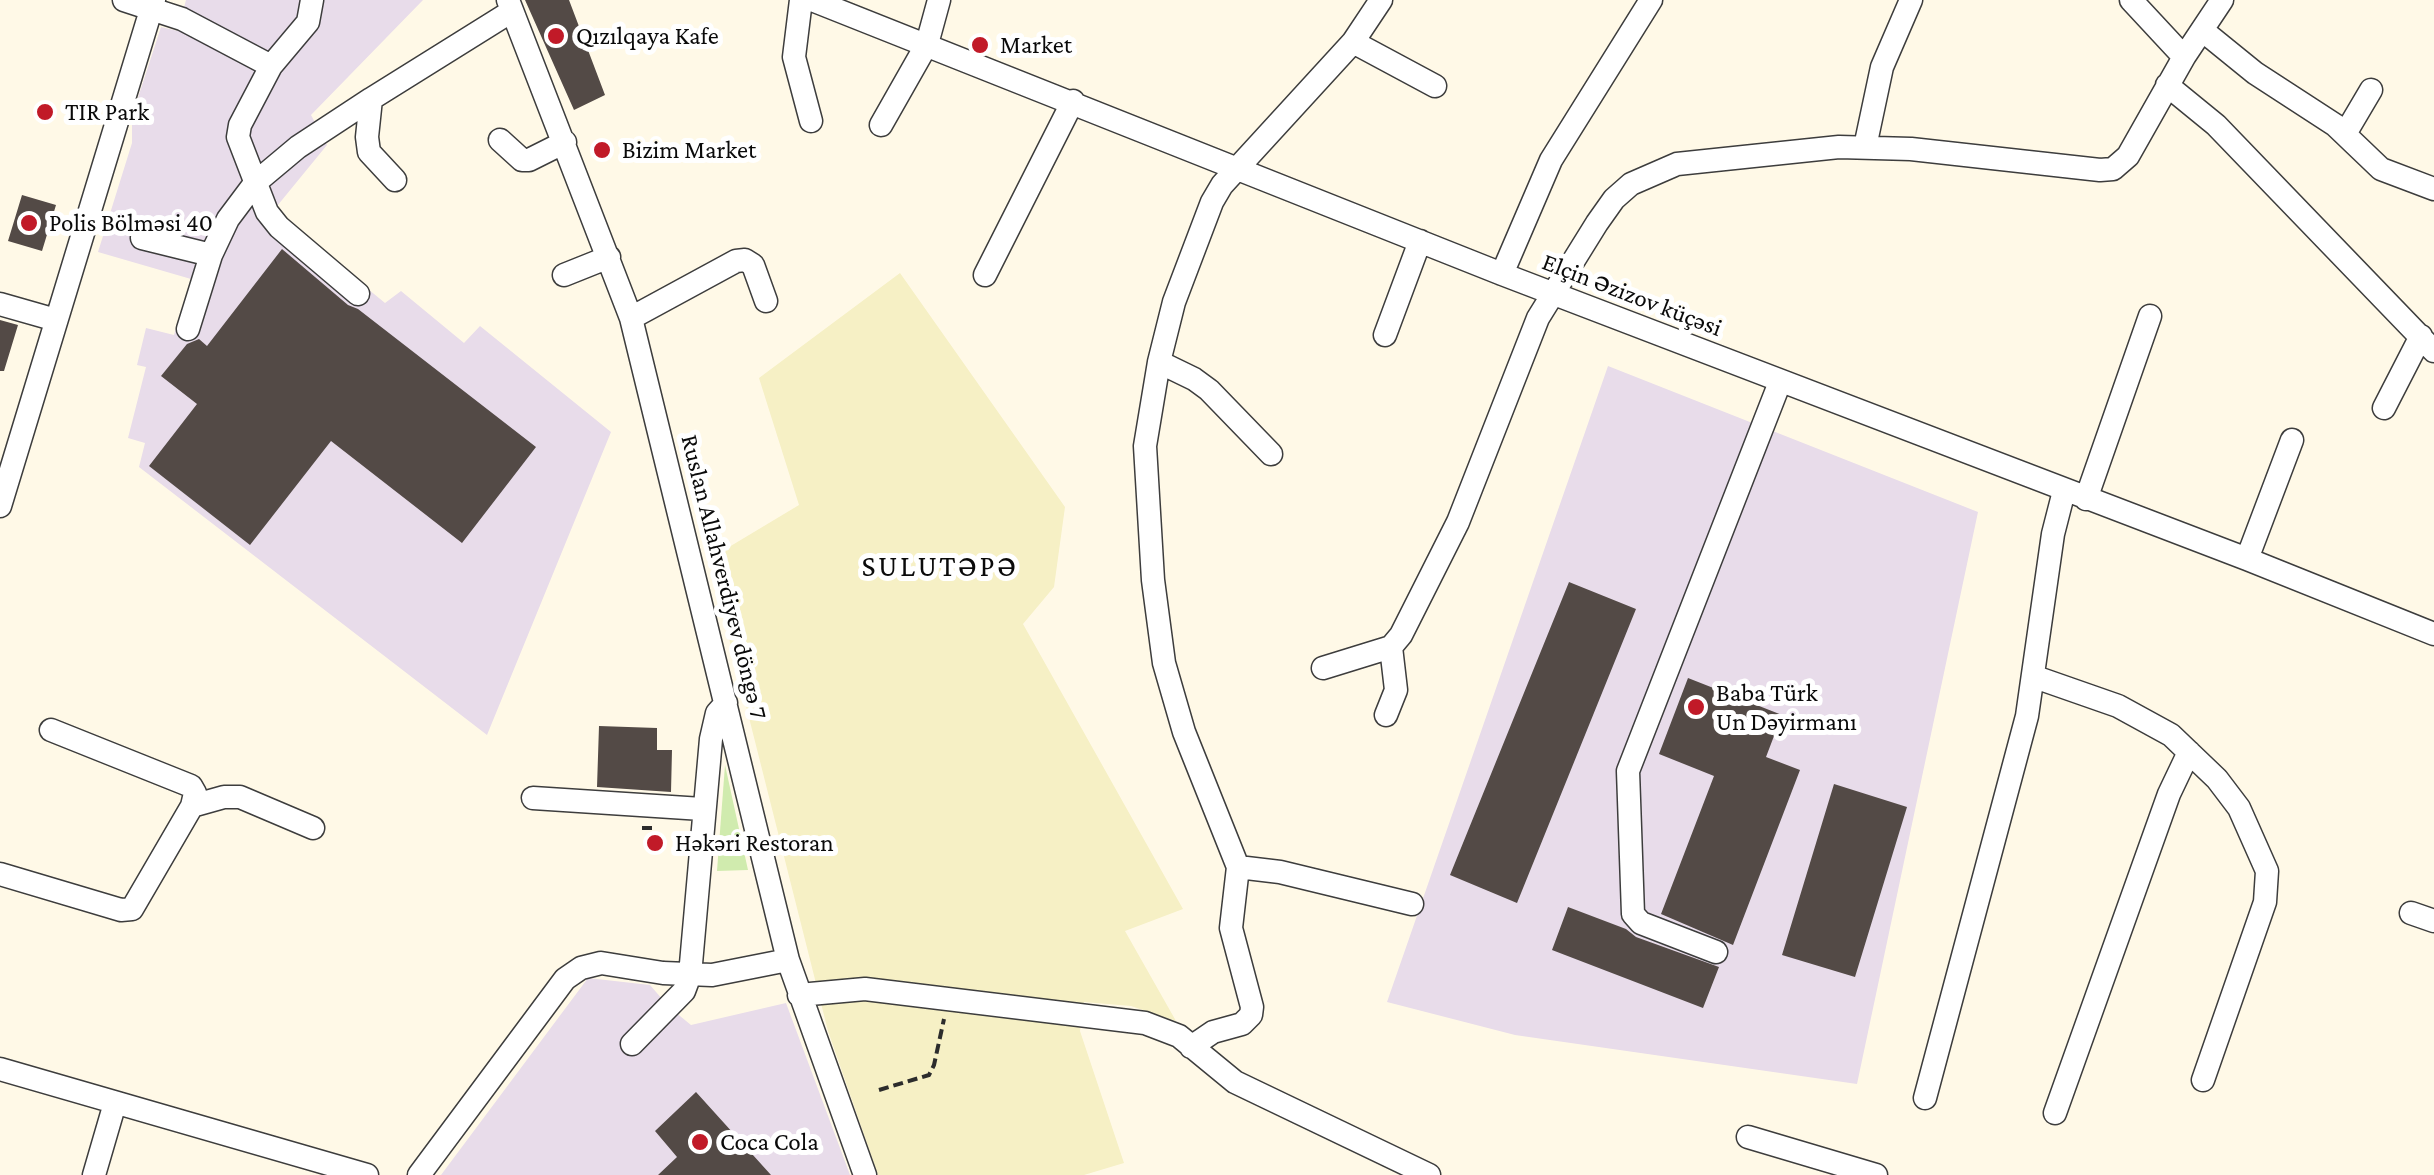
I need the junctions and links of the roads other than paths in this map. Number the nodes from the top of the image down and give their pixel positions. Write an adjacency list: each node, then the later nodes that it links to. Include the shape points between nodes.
1 (124, 0): 11 (street)
2 (312, 0): 17 (street, via 308,22)
3 (801, 0): 23 (street, via 794,56)
4 (812, 0): 15 (street, Elçin Əzizov küçəsi)
5 (939, 0): 15 (street)
6 (1381, 0): 14 (street)
7 (1651, 0): 37 (street, via 1551,160)
8 (1911, 0): 28 (street, via 1882,67)
9 (2131, 0): 16 (street)
10 (2222, 0): 13 (street)
11 (152, 4): 17 (street); 46 (street)
12 (510, 5): 21 (street); 27 (street, Ruslan Allahverdiyev döngə 7)
13 (2202, 30): 16 (street); 25 (street)
14 (1352, 42): 18 (street); 29 (street)
15 (927, 44): 22 (street, Elçin Əzizov küçəsi); 24 (street)
16 (2184, 58): 19 (street)
17 (271, 66): 31 (street, via 238,137)
18 (1435, 86)
19 (2167, 86): 28 (street, via 2128,156 2113,169); 49 (street, via 2216,125)
20 (2371, 90): 25 (street)
21 (371, 99): 30 (street, via 369,152); 31 (street)
22 (1073, 101): 29 (street, Elçin Əzizov küçəsi); 39 (street)
23 (812, 122)
24 (881, 125)
25 (2345, 134): 32 (street, via 2381,169)
26 (500, 140): 27 (street, via 522,160)
27 (565, 142): 36 (street, Ruslan Allahverdiyev döngə 7)
28 (1865, 147): 40 (street, via 1677,164 1647,174 1614,200)
29 (1236, 168): 34 (street, Elçin Əzizov küçəsi); 50 (street, via 1212,202)
30 (395, 180)
31 (255, 183): 35 (street); 41 (street, via 279,227)
32 (2434, 188)
33 (142, 238): 35 (street)
34 (1420, 241): 37 (street, Elçin Əzizov küçəsi); 48 (street)
35 (211, 255): 47 (street)
36 (609, 257): 38 (street); 45 (street, Ruslan Allahverdiyev döngə 7)
37 (1502, 274): 40 (street, Elçin Əzizov küçəsi)
38 (564, 275)
39 (986, 275)
40 (1551, 293): 51 (street, Elçin Əzizov küçəsi); 59 (street, via 1458,522)
41 (358, 294)
42 (766, 300): 45 (street, via 753,265 736,261)
43 (0, 304): 46 (street)
44 (2150, 316): 55 (street)
45 (631, 318): 62 (street, Ruslan Allahverdiyev döngə 7)
46 (56, 320): 56 (street)
47 (188, 329)
48 (1384, 335)
49 (2427, 343): 52 (street)
50 (1158, 362): 54 (street, via 1209,390); 70 (street, via 1145,446 1164,663)
51 (1780, 382): 55 (street, Elçin Əzizov küçəsi); 75 (street, via 1628,771 1632,914)
52 (2384, 408)
53 (2292, 440): 57 (street)
54 (1271, 454)
55 (2075, 495): 57 (street, Elçin Əzizov küçəsi); 61 (street, via 2053,534)
56 (0, 506)
57 (2247, 559): 58 (street, Elçin Əzizov küçəsi)
58 (2434, 634)
59 (1391, 646): 60 (street); 63 (street, via 1396,690)
60 (1324, 668)
61 (2035, 677): 65 (street, via 2118,706); 83 (street)
62 (726, 702): 68 (street, via 714,726); 76 (street, Ruslan Allahverdiyev döngə 7)
63 (1386, 716)
64 (51, 730): 67 (street, via 191,786)
65 (2190, 752): 82 (street, via 2239,808 2268,886); 85 (street)
66 (533, 798): 68 (street)
67 (192, 806): 69 (street, via 240,796); 71 (street, via 132,908)
68 (702, 809): 77 (street)
69 (313, 828)
70 (1238, 868): 72 (street); 80 (street, via 1231,928 1250,1016)
71 (0, 874)
72 (1412, 904)
73 (2411, 913): 74 (street)
74 (2434, 921)
75 (1716, 952)
76 (788, 960): 77 (street, via 727,975); 78 (street, Ruslan Allahverdiyev döngə 7)
77 (690, 975): 79 (street, via 684,991); 89 (street, via 601,963 565,979)
78 (799, 995): 80 (street, via 866,990 1145,1022); 90 (street, Ruslan Allahverdiyev döngə 7)
79 (632, 1044)
80 (1191, 1047): 91 (street, via 1235,1082)
81 (0, 1069): 84 (street)
82 (2203, 1080)
83 (1926, 1098)
84 (116, 1103): 87 (street); 88 (street)
85 (2055, 1113)
86 (1748, 1137): 92 (street)
87 (94, 1175)
88 (367, 1175)
89 (419, 1175)
90 (864, 1175)
91 (1429, 1175)
92 (1876, 1175)

